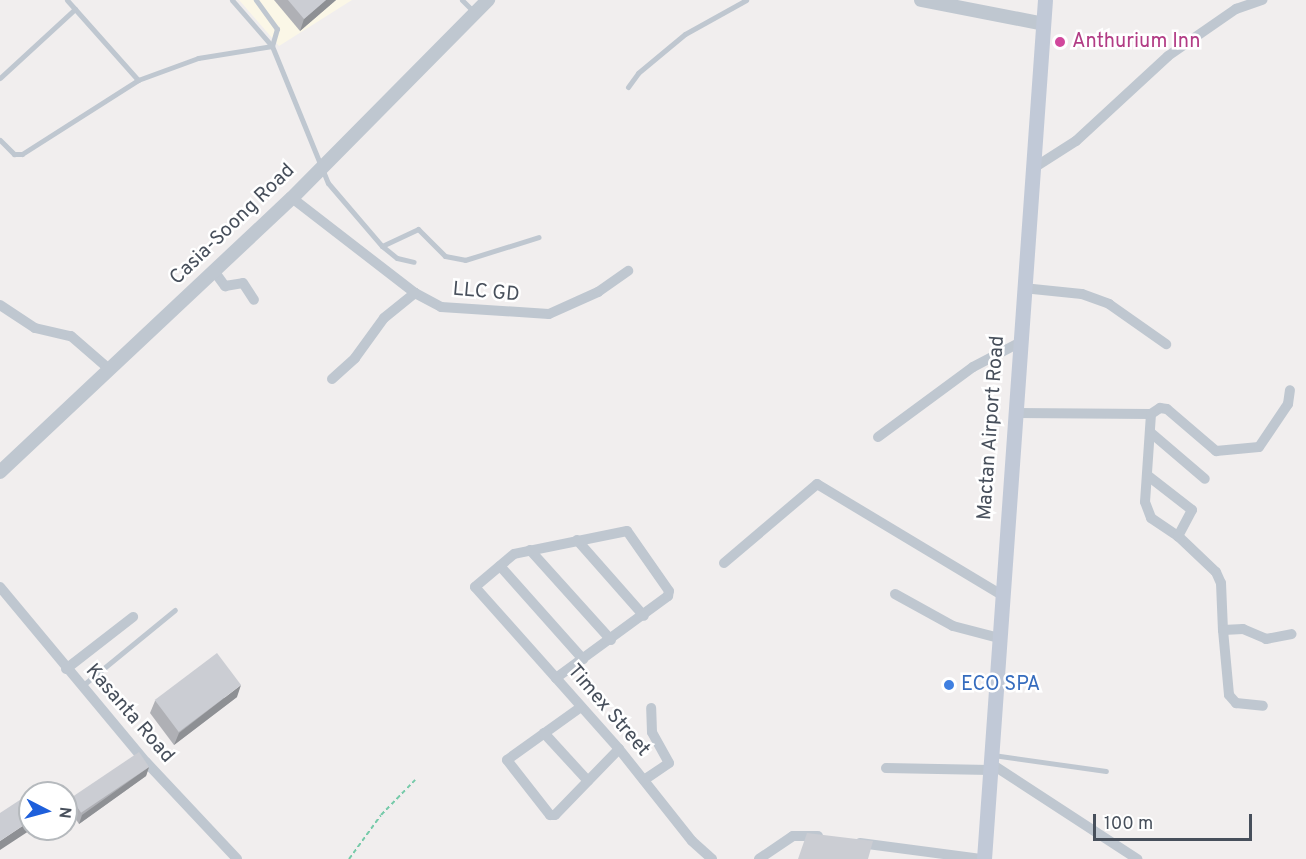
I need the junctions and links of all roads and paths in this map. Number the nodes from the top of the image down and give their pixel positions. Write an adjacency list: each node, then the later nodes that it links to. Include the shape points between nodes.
1 (67, 0): 10 (lane)
2 (232, 0): 12 (lane)
3 (256, 0): 12 (lane, via 277,29)
4 (462, 0): 9 (lane)
5 (746, 0): 15 (lane, via 685,34 638,73)
6 (921, 0): 11 (street)
7 (1045, 0): 11 (main road, Mactan Airport Road)
8 (1262, 0): 18 (street, via 1236,9 1168,56 1076,141)
9 (481, 4): 17 (street, Casia-Soong Road)
10 (75, 9): 13 (lane); 14 (lane)
11 (1044, 24): 18 (main road, Mactan Airport Road)
12 (272, 46): 14 (lane, via 198,58); 17 (lane)
13 (0, 78)
14 (138, 80): 16 (lane, via 22,154 14,154)
15 (628, 87)
16 (0, 140)
17 (320, 167): 19 (street, Casia-Soong Road); 21 (lane, via 328,183)
18 (1032, 169): 25 (main road, Mactan Airport Road)
19 (292, 198): 23 (street, Casia-Soong Road); 26 (street, LLC GD)
20 (540, 237): 21 (lane, via 465,260 445,256 418,229)
21 (382, 246): 22 (lane, via 397,258)
22 (414, 262)
23 (214, 271): 27 (street, via 225,286 243,283); 31 (street, Casia-Soong Road)
24 (628, 271): 26 (street, LLC GD, via 598,292 549,314 441,307)
25 (1023, 288): 29 (main road, Mactan Airport Road); 30 (street, via 1082,294 1109,304)
26 (415, 293): 32 (street, via 384,318 355,358)
27 (254, 300)
28 (0, 305): 31 (street, via 35,328 71,336)
29 (1019, 343): 34 (main road, Mactan Airport Road); 37 (street, via 973,367)
30 (1166, 344)
31 (109, 369): 38 (street, Casia-Soong Road)
32 (332, 379)
33 (1290, 390): 35 (street, via 1288,404 1259,447 1216,451 1167,409 1160,408)
34 (1014, 413): 35 (street); 48 (main road, Mactan Airport Road)
35 (1151, 414): 36 (street)
36 (1150, 432): 39 (street); 40 (street)
37 (878, 437)
38 (0, 472)
39 (1147, 475): 41 (street, via 1148,512); 41 (street, via 1192,510)
40 (1204, 479)
41 (1178, 536): 52 (street, via 1219,577)
42 (577, 540): 43 (street); 50 (street); 50 (street, via 627,531 669,591 669,597)
43 (530, 550): 45 (street, via 514,554); 55 (street)
44 (724, 563): 48 (street, via 817,484)
45 (500, 566): 56 (street); 58 (street, Timex Street, via 475,587)
46 (0, 587): 57 (street, Kasanta Road)
47 (895, 594): 54 (street, via 953,626)
48 (1002, 596): 54 (main road, Mactan Airport Road)
49 (175, 610): 59 (lane)
50 (644, 616): 55 (street)
51 (133, 617): 57 (street)
52 (1223, 630): 53 (street, via 1243,629 1266,639); 60 (street, via 1229,695 1236,703)
53 (1292, 634)
54 (999, 638): 65 (main road, Mactan Airport Road)
55 (610, 640): 56 (street)
56 (583, 659): 58 (street)
57 (66, 669): 59 (street, Kasanta Road)
58 (556, 678): 61 (street, Timex Street)
59 (81, 687): 73 (street, Kasanta Road)
60 (1263, 706)
61 (581, 707): 63 (street); 64 (street, Timex Street)
62 (651, 708): 69 (street, via 652,732 669,766)
63 (544, 734): 70 (street); 70 (street, via 507,760 550,814 555,815)
64 (619, 749): 69 (street, Timex Street); 70 (street)
65 (990, 763): 66 (street); 67 (lane); 77 (main road, Mactan Airport Road); 78 (street)
66 (886, 768)
67 (1106, 771)
68 (415, 780): 74 (path, via 381,815)
69 (644, 780): 75 (street, Timex Street, via 692,841)
70 (588, 781)
71 (829, 838): 76 (street, via 793,836)
72 (851, 841): 77 (street)
73 (237, 859)
74 (349, 859)
75 (712, 859)
76 (759, 859)
77 (982, 859)
78 (1137, 859)

